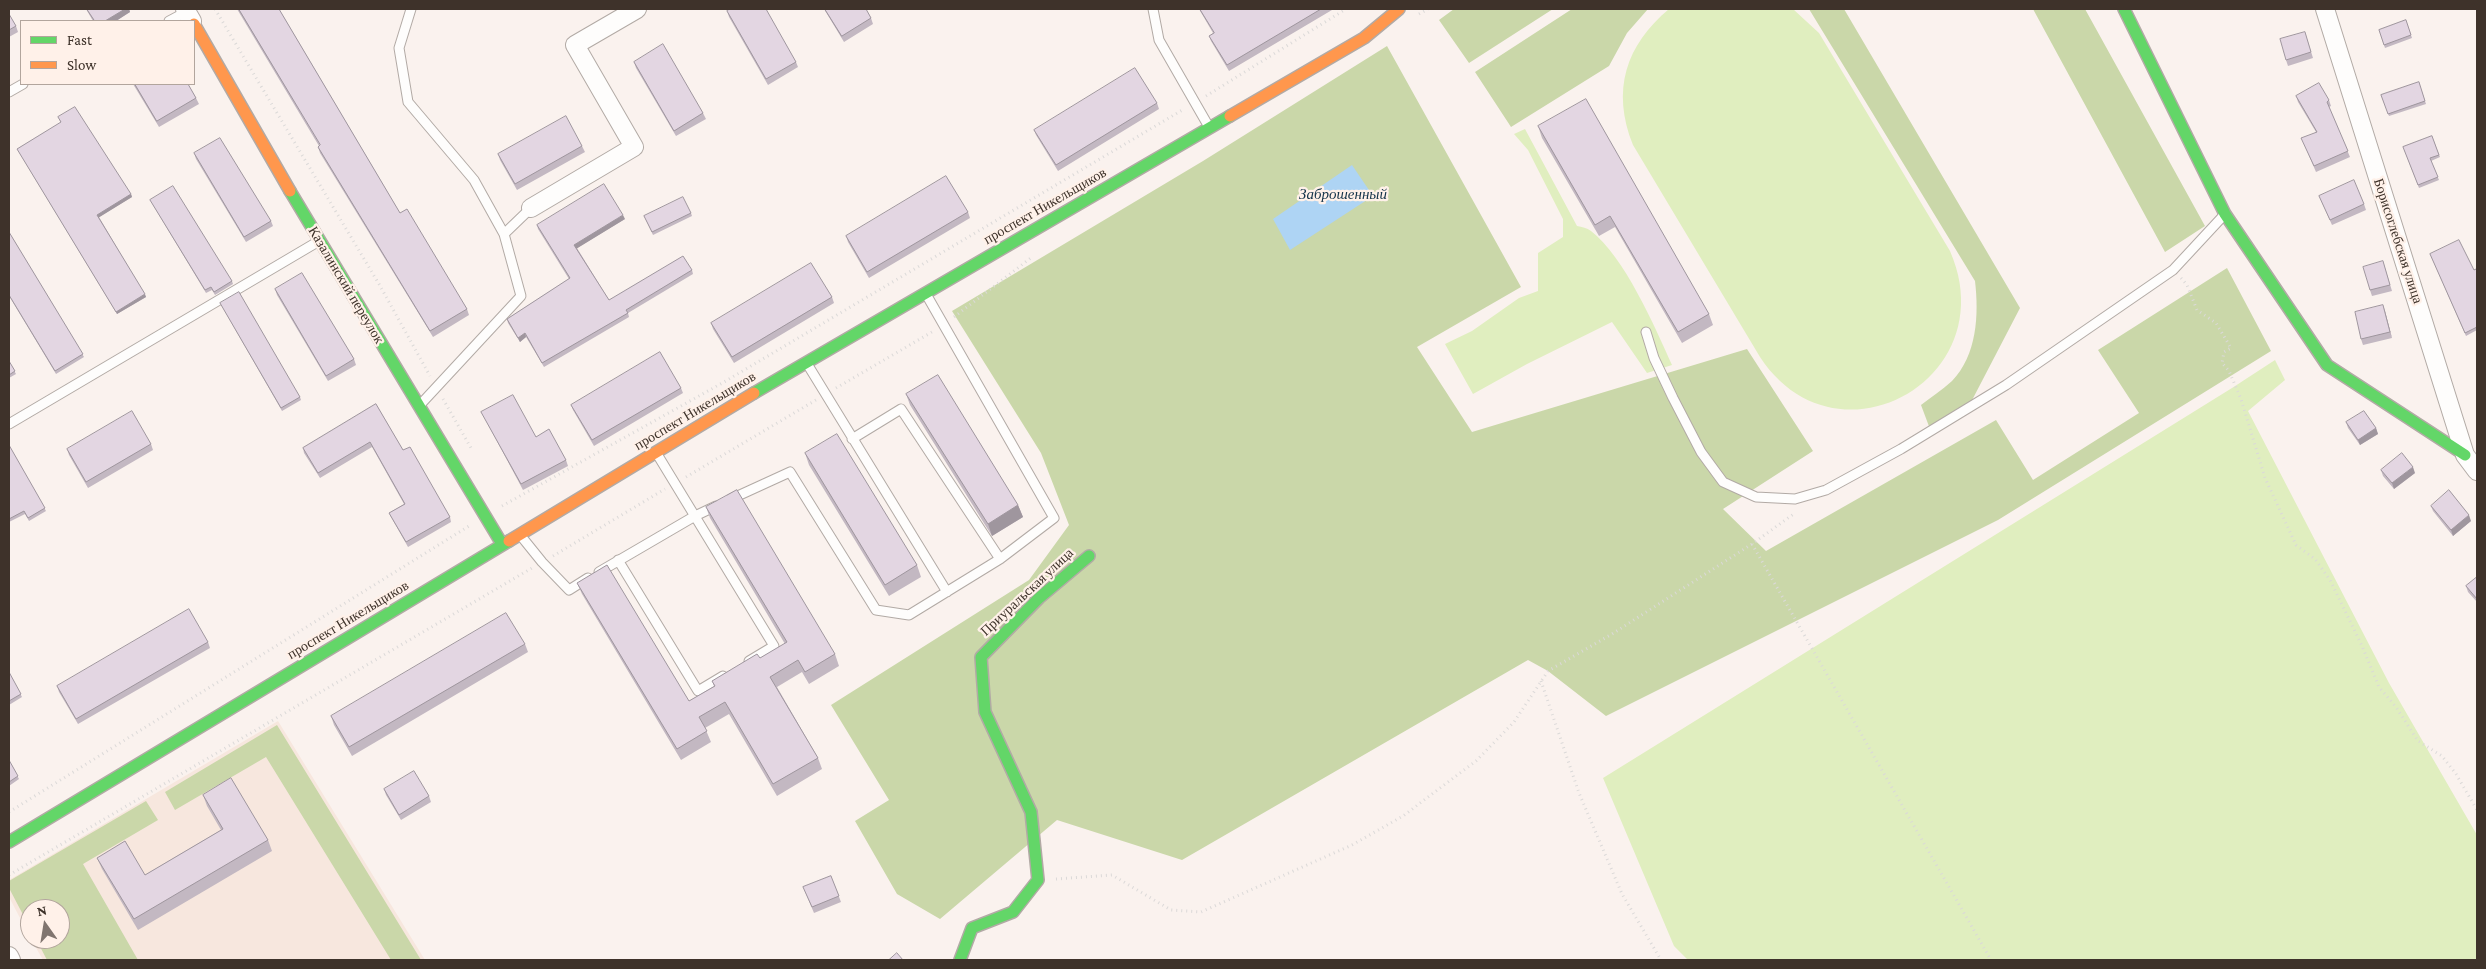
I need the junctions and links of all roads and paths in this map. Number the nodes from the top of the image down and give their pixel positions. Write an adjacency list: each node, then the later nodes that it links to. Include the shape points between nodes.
1 (215, 9): 28 (path, via 379,284)
2 (411, 9): 20 (lane, via 399,48 408,102 474,180)
3 (637, 9): 18 (street, via 575,45 634,147)
4 (1153, 9): 16 (lane, via 1159,40)
5 (1346, 9): 16 (path)
6 (1399, 9): 17 (street, проспект Никельщиков, via 1364,38)
7 (1428, 9): 11 (path)
8 (2124, 9): 19 (street)
9 (2325, 9): 35 (street, Борисоглебская улица)
10 (189, 16): 12 (lane)
11 (1411, 19)
12 (173, 20)
13 (195, 26): 21 (street, Казалинский переулок)
14 (21, 85): 15 (lane)
15 (9, 92)
16 (1195, 103): 17 (lane); 39 (path, via 724,382)
17 (1209, 128): 24 (street, проспект Никельщиков)
18 (531, 208): 20 (lane)
19 (2225, 214): 23 (lane); 35 (street, via 2327,365)
20 (504, 234): 28 (lane, via 521,296)
21 (319, 241): 30 (street, Казалинский переулок); 31 (lane)
22 (1038, 252): 25 (path)
23 (2173, 270): 26 (lane, via 2006,385 1909,444 1826,490 1795,499 1756,497 1724,482 1701,452 1654,358); 54 (path, via 2187,286 2196,310 2216,323 2231,348 2224,352 2222,364 2230,371 2265,478 2296,544 2316,559 2330,580 2379,687 2418,741 2442,756)
24 (925, 292): 25 (lane); 27 (street, проспект Никельщиков)
25 (944, 325): 29 (path); 47 (lane, via 1054,518)
26 (1646, 332)
27 (806, 362): 29 (lane); 33 (street, проспект Никельщиков)
28 (437, 388): 30 (lane); 34 (path)
29 (826, 394): 32 (lane); 37 (path)
30 (419, 406): 41 (street, Казалинский переулок)
31 (9, 424)
32 (852, 439): 47 (lane, via 901,409); 50 (lane)
33 (656, 453): 37 (lane); 43 (street, проспект Никельщиков)
34 (474, 455)
35 (2465, 455): 36 (street, Борисоглебская улица)
36 (2477, 471)
37 (676, 483): 42 (lane); 49 (path)
38 (498, 497): 39 (path)
39 (503, 506): 41 (path); 43 (path)
40 (1797, 512): 45 (path)
41 (485, 516): 44 (street, Казалинский переулок); 55 (path)
42 (695, 516): 48 (lane); 50 (lane, via 790,472 876,610 909,615); 51 (lane, via 774,646)
43 (520, 533): 44 (street, проспект Никельщиков); 49 (lane)
44 (502, 544): 56 (street, проспект Никельщиков)
45 (1752, 544): 53 (path, via 1548,671); 63 (path)
46 (1089, 556): 58 (street, Приуральская улица, via 1039,598 981,657 985,712 1031,812)
47 (1000, 559): 50 (lane)
48 (618, 560): 49 (lane, via 569,590); 52 (lane, via 698,691)
49 (542, 562): 57 (path)
50 (947, 592)
51 (740, 666)
52 (732, 671)
53 (1540, 681): 58 (path, via 1514,722 1476,761 1403,816 1352,845 1201,912 1171,910 1112,875); 62 (path, via 1578,792 1622,894)
54 (2477, 810)
55 (9, 812)
56 (9, 842)
57 (9, 875)
58 (1038, 880): 61 (street, via 1013,912 972,928)
59 (9, 956): 60 (street)
60 (11, 960)
61 (960, 960)
62 (1661, 960)
63 (1992, 960)

